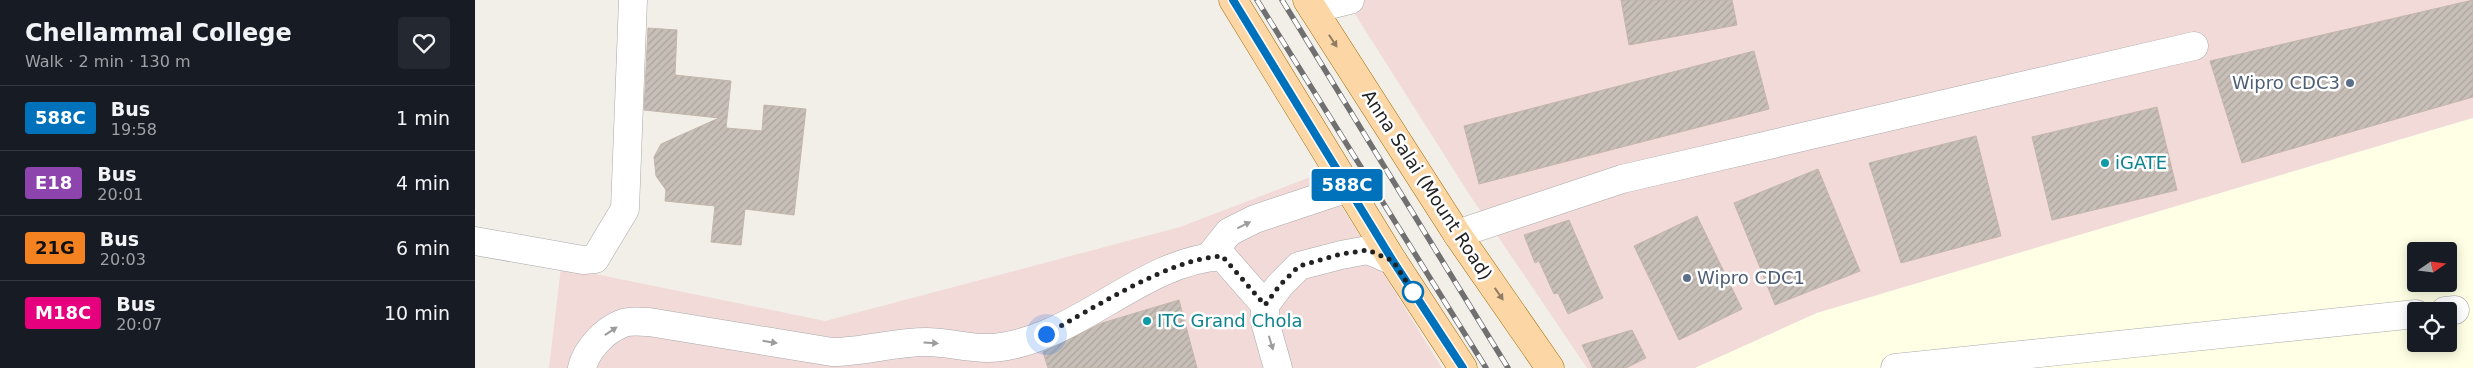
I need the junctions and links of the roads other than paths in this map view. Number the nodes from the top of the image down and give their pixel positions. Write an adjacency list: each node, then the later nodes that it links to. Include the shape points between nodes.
1 (633, 0): 8 (lane, via 625,209 595,259 583,260)
2 (1233, 0): 6 (main road)
3 (1350, 0): 4 (lane)
4 (1310, 5): 7 (main road, Anna Salai (Mount Road), one-way to 7)
5 (2194, 46): 7 (lane, via 1622,179)
6 (1349, 188): 9 (lane, one-way to 6, via 1229,232 1255,219); 10 (main road)
7 (1457, 234): 16 (main road, Anna Salai (Mount Road), one-way to 16)
8 (475, 241)
9 (1209, 257): 11 (lane, via 1222,256); 13 (lane, one-way to 9, via 589,352 602,337 621,324 631,322 649,322 832,352 927,342 989,348 1016,344 1046,334 1171,268)
10 (1393, 261): 11 (lane, via 1368,250 1299,266); 15 (main road)
11 (1265, 305): 14 (lane, one-way to 14, via 1265,322)
12 (2407, 315): 17 (lane)
13 (582, 368)
14 (1278, 368)
15 (1463, 368)
16 (1550, 368)
17 (1895, 368)

